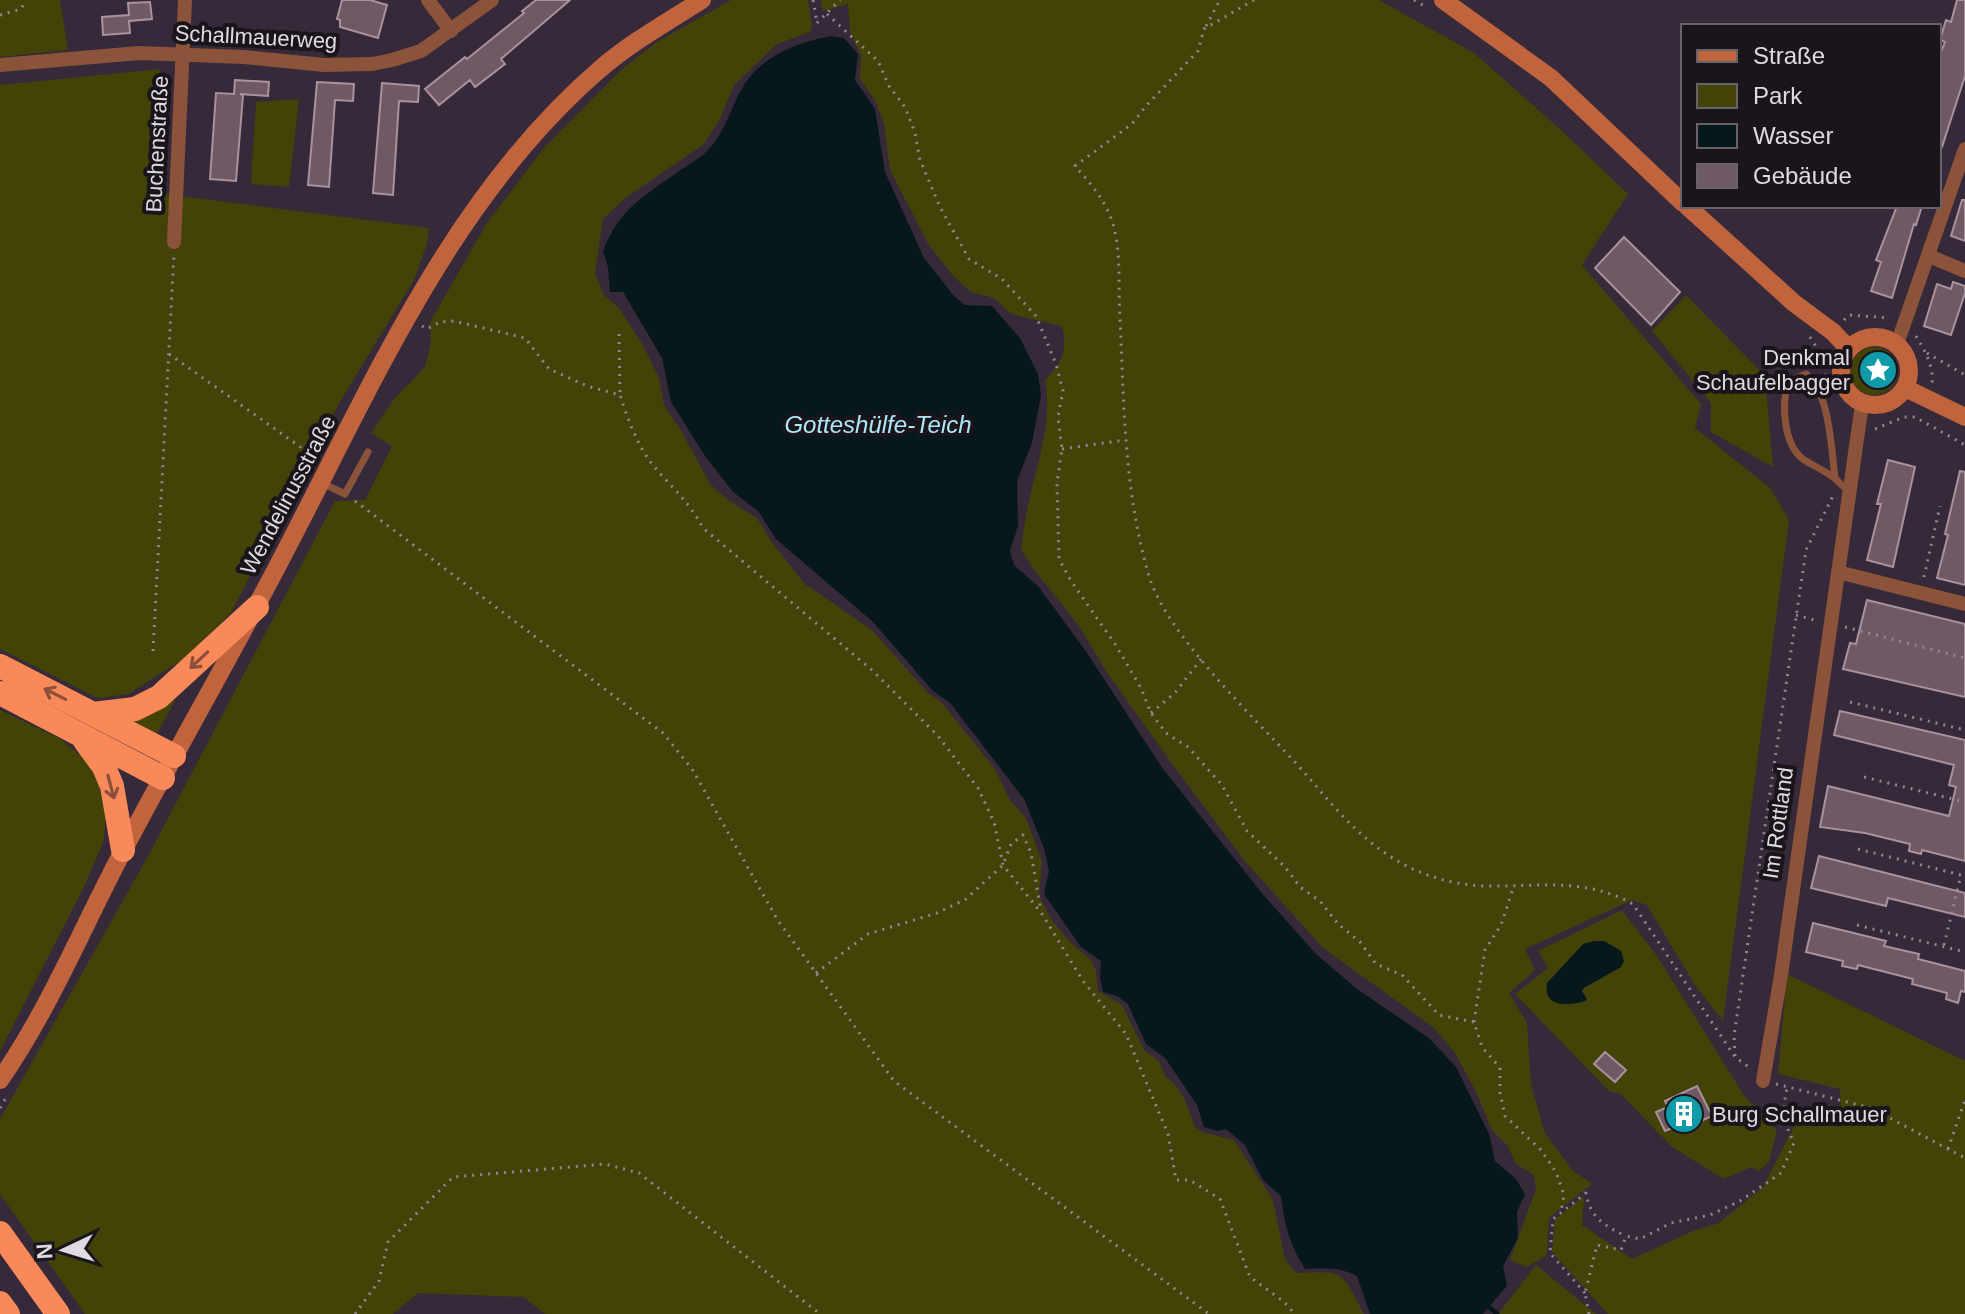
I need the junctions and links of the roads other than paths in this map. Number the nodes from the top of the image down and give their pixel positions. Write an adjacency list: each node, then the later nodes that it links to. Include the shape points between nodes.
1 (185, 0): 7 (street, Buchenstraße)
2 (428, 0): 6 (street)
3 (492, 0): 6 (street, Schallmauerweg)
4 (702, 0): 21 (main road, Wendelinusstraße, via 600,68 503,169 437,267)
5 (1443, 0): 10 (main road, via 1551,78)
6 (451, 31): 7 (street, Schallmauerweg, via 421,51 372,64)
7 (183, 55): 8 (street, Schallmauerweg, via 139,53); 12 (street, Buchenstraße)
8 (0, 65)
9 (1965, 149): 13 (street)
10 (1681, 200)
11 (1689, 208): 16 (main road)
12 (174, 242)
13 (1929, 256): 14 (street); 15 (street)
14 (1965, 271)
15 (1897, 344): 16 (main road, via 1872,336); 17 (main road, via 1909,364)
16 (1848, 348): 18 (main road, via 1841,379)
17 (1905, 388): 18 (main road, via 1887,404); 19 (main road)
18 (1862, 404): 22 (street, Im Rottland)
19 (1965, 417)
20 (368, 452): 21 (lane, via 345,494)
21 (321, 483): 25 (main road, Wendelinusstraße)
22 (1841, 484): 22 (lane, via 1800,457 1791,439 1784,396 1789,381 1806,374 1822,399); 23 (street, Im Rottland)
23 (1838, 572): 24 (street); 33 (street, Im Rottland)
24 (1965, 604)
25 (257, 607): 28 (highway, one-way to 28, via 159,697); 29 (main road, Wendelinusstraße)
26 (0, 666): 28 (highway, one-way to 26)
27 (0, 693): 28 (highway)
28 (86, 723): 29 (highway); 30 (highway); 31 (highway, one-way to 31, via 112,786)
29 (174, 756): 30 (main road, Wendelinusstraße)
30 (163, 778): 31 (main road, Wendelinusstraße)
31 (123, 850): 32 (main road, Wendelinusstraße, via 54,990)
32 (0, 1080)
33 (1763, 1081)
34 (0, 1233): 37 (highway)
35 (0, 1303): 36 (highway)
36 (8, 1314)
37 (58, 1314)

